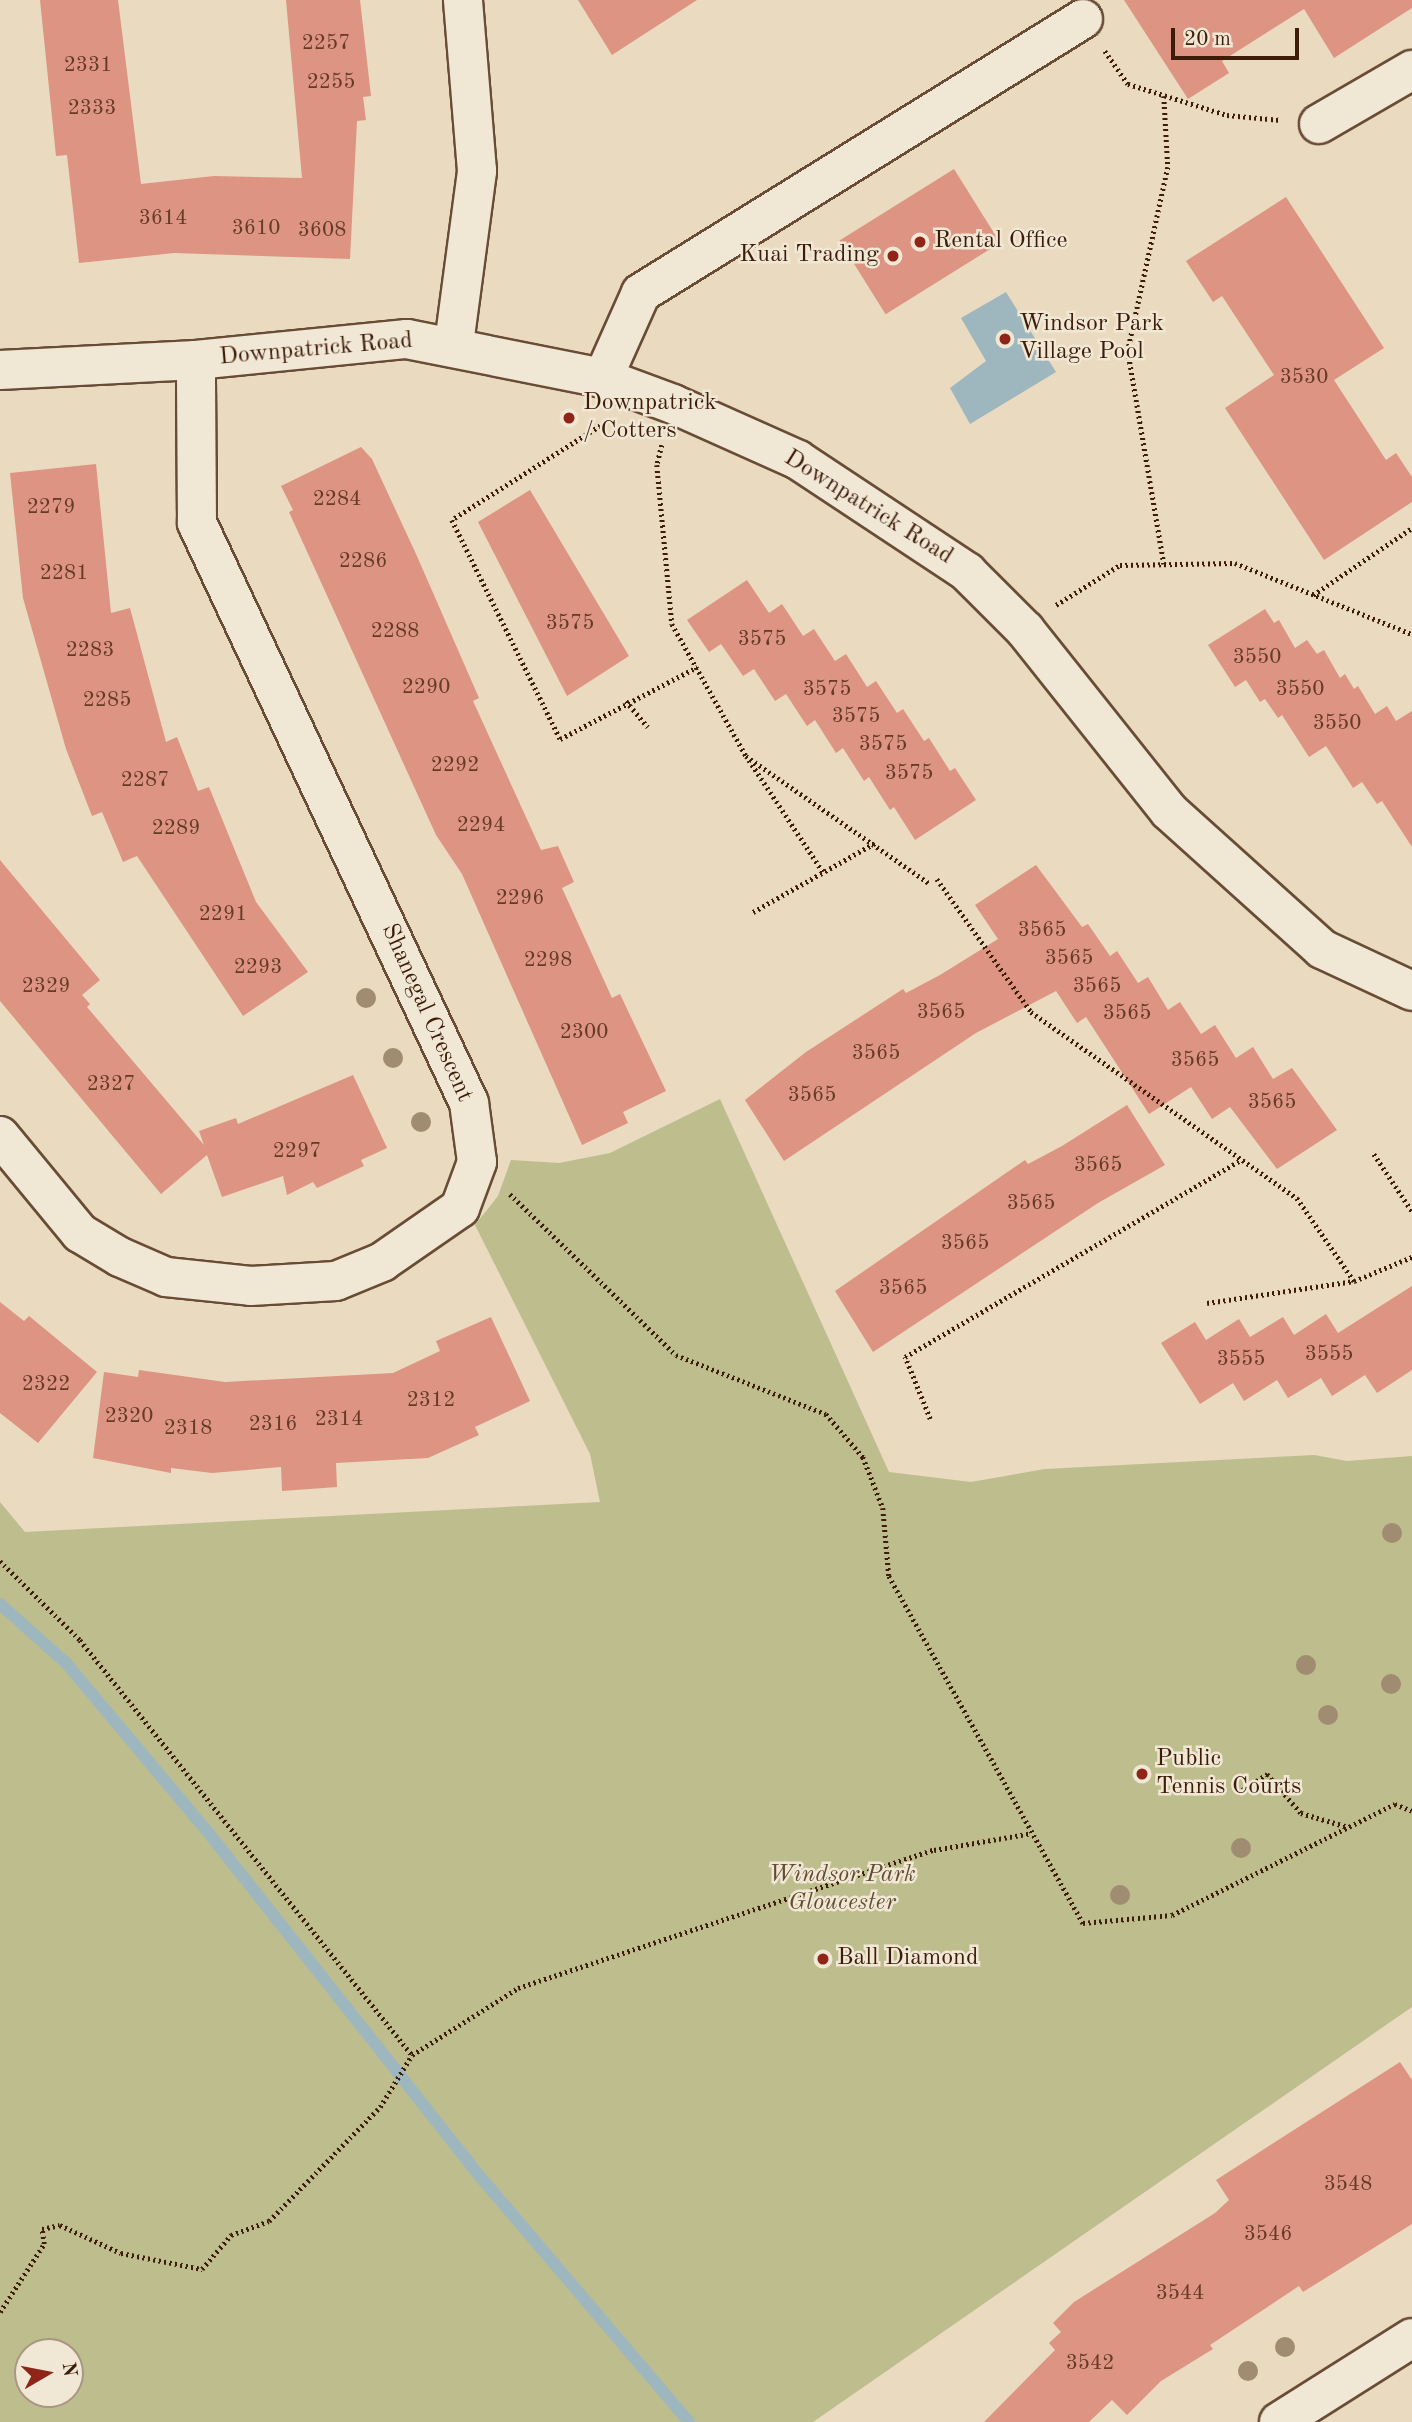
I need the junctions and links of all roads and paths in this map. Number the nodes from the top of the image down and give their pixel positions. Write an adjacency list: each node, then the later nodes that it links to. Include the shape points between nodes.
1 (463, 0): 6 (street, via 477,171)
2 (1083, 19): 4 (path, via 1128,84); 9 (street, via 641,293)
3 (1412, 70): 5 (street)
4 (1164, 96): 5 (path, via 1227,115); 12 (path, via 1168,167 1128,351)
5 (1320, 124)
6 (454, 344): 7 (street, Downpatrick Road, via 407,338); 9 (street, Downpatrick Road)
7 (196, 360): 8 (street, Downpatrick Road); 29 (street, Shanegal Crescent, via 197,523 469,1103)
8 (0, 370)
9 (603, 378): 10 (street, Downpatrick Road)
10 (659, 399): 14 (street, Downpatrick Road, via 798,460 967,572); 16 (path, via 657,465 664,579 672,624); 17 (path, via 452,520 560,739)
11 (1412, 528): 13 (path)
12 (1164, 564): 13 (path, via 1235,563); 14 (path, via 1120,565)
13 (1313, 595): 15 (path)
14 (1026, 630): 25 (street, Downpatrick Road, via 1169,811 1322,949)
15 (1412, 634)
16 (696, 667): 17 (path); 19 (path)
17 (626, 701): 18 (path)
18 (648, 727)
19 (746, 757): 20 (path); 21 (path)
20 (875, 843): 21 (path); 23 (path)
21 (823, 873): 24 (path)
22 (937, 879): 28 (path, via 1031,1012)
23 (930, 884)
24 (753, 912)
25 (1412, 991)
26 (0, 1136): 29 (street, Shanegal Crescent, via 80,1233 120,1257 166,1277 251,1286 336,1281 382,1262 460,1209)
27 (1374, 1154): 30 (path)
28 (1241, 1160): 32 (path, via 1297,1198); 34 (path, via 905,1357)
29 (477, 1162): 39 (path, via 677,1355 826,1414 863,1457 883,1508 889,1576)
30 (1412, 1211)
31 (1412, 1257): 32 (path)
32 (1354, 1281): 33 (path)
33 (1207, 1303)
34 (930, 1419)
35 (0, 1561): 40 (path, via 80,1640)
36 (1238, 1793): 38 (path, via 1267,1774 1301,1813)
37 (1412, 1811): 38 (path, via 1395,1804)
38 (1349, 1827): 39 (path, via 1171,1915 1083,1923)
39 (1032, 1833): 40 (path, via 934,1850 518,1988)
40 (411, 2057): 41 (path, via 384,2101 269,2221 231,2235 202,2269 121,2253 60,2225 42,2230 44,2245)
41 (0, 2312)
42 (1412, 2338): 43 (street)
43 (1279, 2422)

